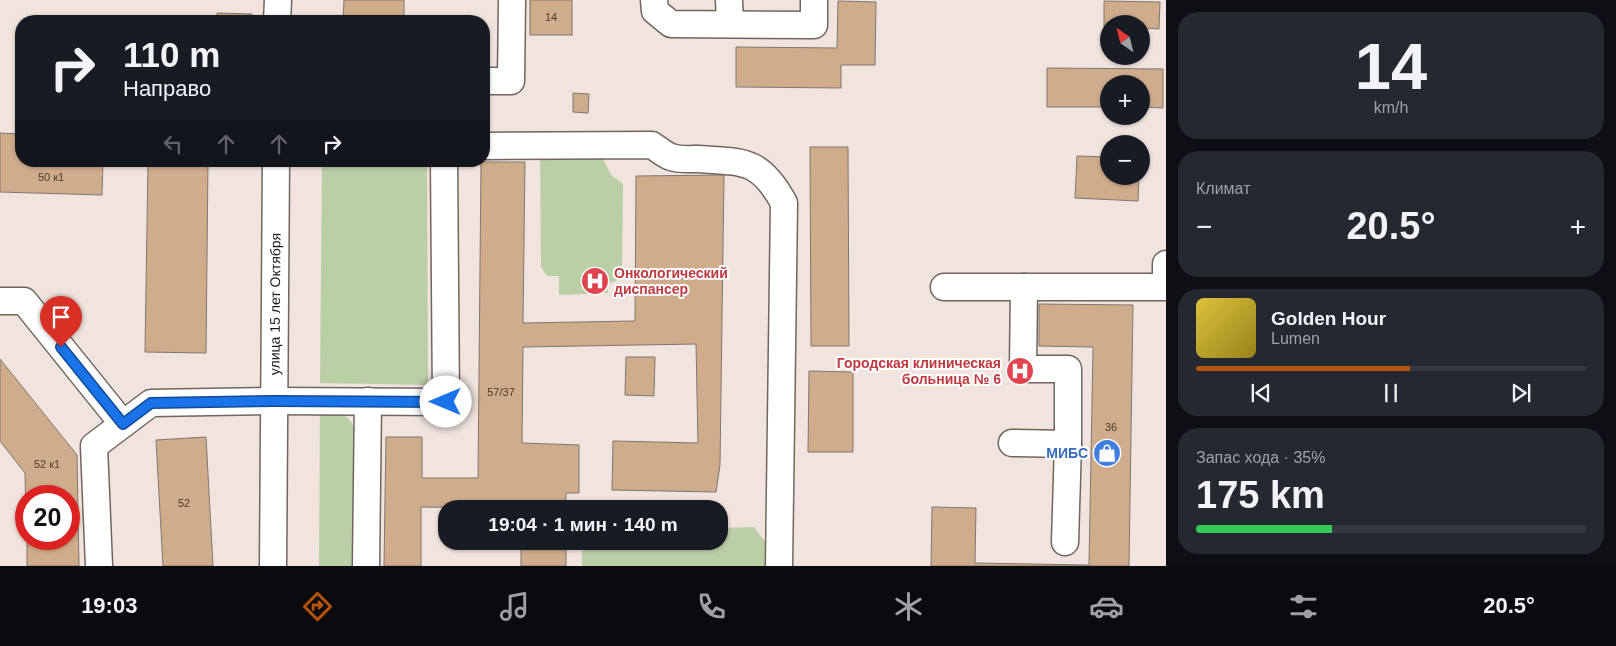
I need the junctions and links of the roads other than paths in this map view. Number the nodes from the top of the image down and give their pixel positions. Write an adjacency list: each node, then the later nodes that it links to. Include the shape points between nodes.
1 (278, 0): 6 (street)
2 (512, 0): 7 (street, via 511,81)
3 (654, 0): 5 (street, via 655,11 671,24)
4 (814, 0): 5 (street, via 814,25)
5 (729, 12)
6 (278, 15)
7 (490, 81)
8 (490, 146): 24 (street, via 652,145 672,158 750,164 776,188 784,203)
9 (276, 167): 15 (street, улица 15 лет Октября)
10 (444, 167): 16 (street, via 446,402)
11 (1166, 264): 13 (street, via 1166,287)
12 (944, 287): 13 (street)
13 (1024, 287): 19 (street, via 1023,369 1068,369)
14 (0, 302): 17 (street, via 24,302)
15 (274, 401): 16 (street); 17 (street, via 151,403); 22 (street, улица 15 лет Октября)
16 (368, 401): 23 (street)
17 (123, 424): 21 (street, via 94,446)
18 (1012, 443): 19 (street)
19 (1068, 444): 20 (street)
20 (1065, 542)
21 (99, 566)
22 (273, 566)
23 (366, 566)
24 (779, 566)

